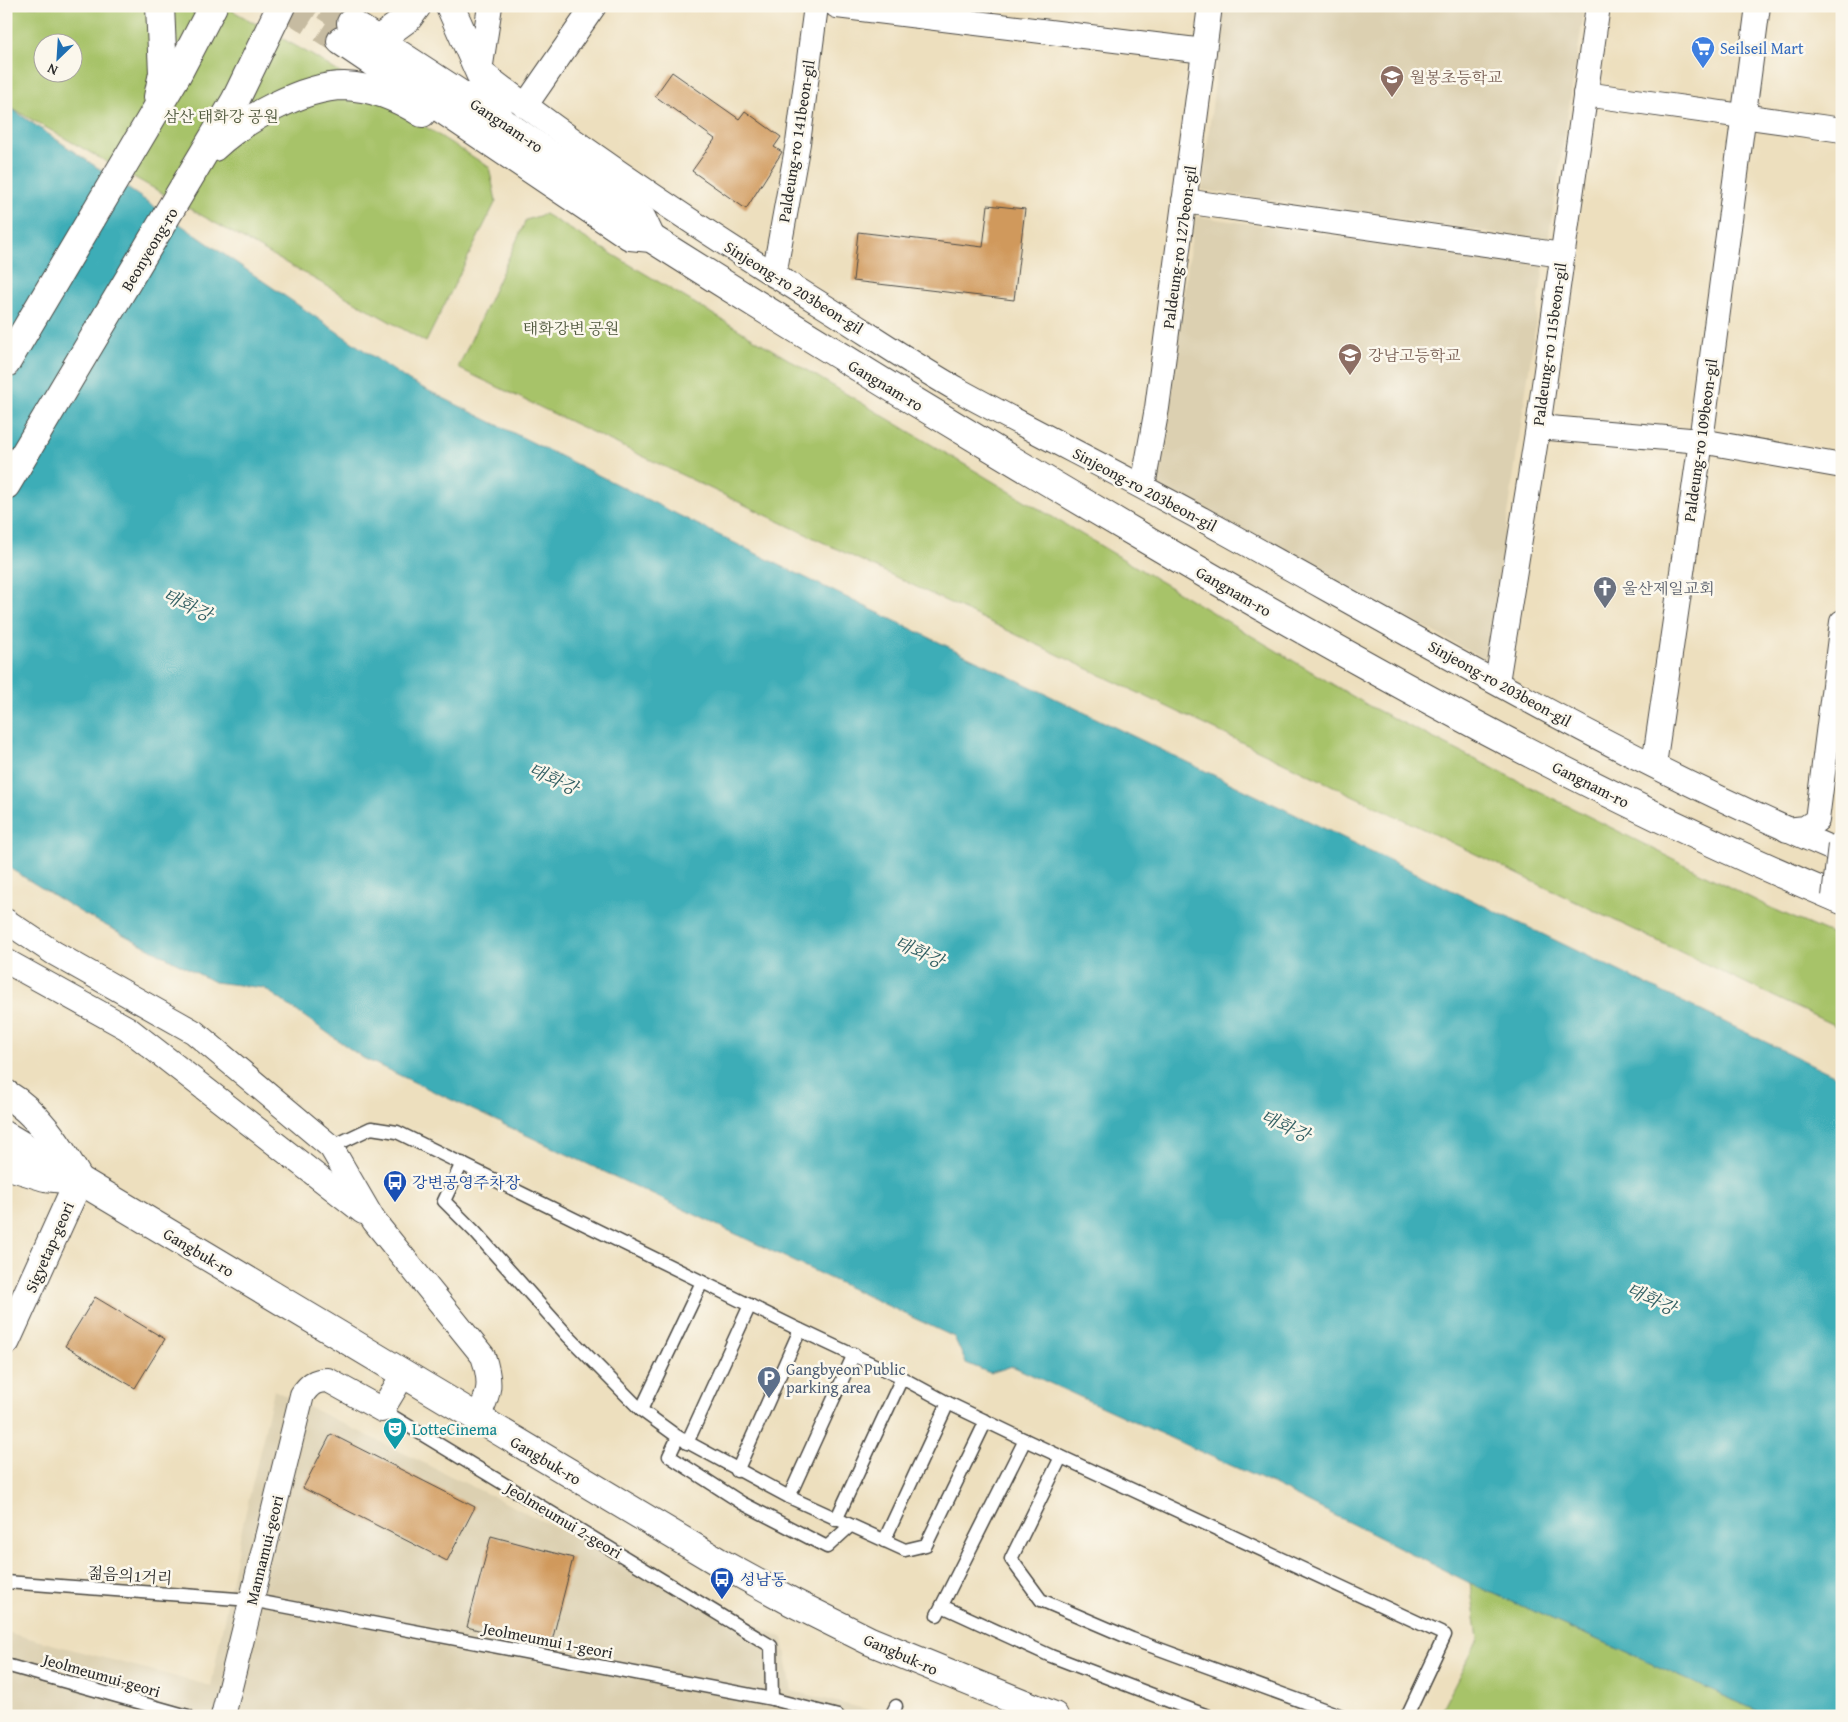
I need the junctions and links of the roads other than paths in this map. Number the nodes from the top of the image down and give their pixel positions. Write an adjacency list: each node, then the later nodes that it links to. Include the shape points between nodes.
1 (160, 6): 20 (main road, via 163,73)
2 (213, 6): 20 (main road)
3 (281, 6): 22 (main road, Beonyeong-ro)
4 (417, 6): 13 (main road, via 408,18)
5 (450, 6): 15 (main road)
6 (490, 6): 15 (street)
7 (594, 6): 17 (street)
8 (816, 6): 27 (street, Paldeung-ro 141beon-gil, via 798,143)
9 (837, 6): 14 (street)
10 (1210, 6): 14 (street, Paldeung-ro 127beon-gil)
11 (1598, 6): 16 (street, Paldeung-ro 115beon-gil)
12 (1758, 6): 18 (street, Paldeung-ro 109beon-gil)
13 (378, 40): 19 (main road, Gangnam-ro); 23 (main road, Gangnam-ro, via 346,32)
14 (1204, 51): 24 (street, Paldeung-ro 127beon-gil)
15 (480, 71): 17 (street, Sinjeong-ro 203beon-gil); 19 (main road)
16 (1585, 94): 18 (street); 26 (street, Paldeung-ro 115beon-gil)
17 (525, 106): 27 (street, Sinjeong-ro 203beon-gil)
18 (1744, 115): 21 (street); 30 (street, Paldeung-ro 109beon-gil)
19 (500, 120): 23 (main road); 25 (main road, Gangnam-ro, via 642,219)
20 (148, 125): 28 (main road)
21 (1842, 130)
22 (202, 160): 23 (main road, via 244,125 292,99 317,90 343,86 372,90 407,103 481,152); 32 (main road, Beonyeong-ro)
23 (518, 168): 25 (main road, Gangnam-ro, via 630,236)
24 (1184, 201): 26 (street); 33 (street, Paldeung-ro 127beon-gil, via 1157,408)
25 (652, 238): 40 (main road, Gangnam-ro, via 942,419 1364,665 1649,813)
26 (1562, 255): 29 (street, Paldeung-ro 115beon-gil)
27 (774, 275): 33 (street, Sinjeong-ro 203beon-gil, via 957,389)
28 (6, 363)
29 (1538, 427): 30 (street); 35 (street, Paldeung-ro 115beon-gil)
30 (1701, 441): 31 (street); 36 (street, Paldeung-ro 109beon-gil)
31 (1842, 466)
32 (6, 485)
33 (1143, 486): 35 (street, Sinjeong-ro 203beon-gil)
34 (1842, 622): 37 (street, via 1817,820 1805,828)
35 (1497, 682): 36 (street, Sinjeong-ro 203beon-gil)
36 (1654, 765): 37 (street, Sinjeong-ro 203beon-gil)
37 (1787, 830): 39 (street, Sinjeong-ro 203beon-gil)
38 (1842, 844): 40 (main road, bridge)
39 (1842, 853)
40 (1839, 898)
41 (6, 920): 45 (street, via 54,953 194,1032)
42 (6, 961): 49 (street, via 127,1028)
43 (10, 1096): 48 (main road, via 60,1147)
44 (6, 1136): 48 (main road, Gangbuk-ro)
45 (331, 1147): 46 (lane, via 371,1128 396,1132); 49 (street)
46 (462, 1163): 50 (lane); 60 (lane, via 444,1201)
47 (6, 1165): 48 (main road, via 45,1177)
48 (79, 1180): 53 (main road, Sigyetap-geori); 55 (main road, Gangbuk-ro)
49 (374, 1221): 61 (street, via 483,1356 489,1376 488,1398)
50 (702, 1282): 51 (lane); 60 (lane)
51 (750, 1305): 52 (lane); 63 (lane)
52 (800, 1330): 54 (lane); 66 (lane)
53 (6, 1341)
54 (854, 1354): 56 (lane); 67 (lane)
55 (403, 1375): 59 (street); 61 (main road, Gangbuk-ro)
56 (902, 1378): 58 (lane); 68 (lane)
57 (309, 1385): 59 (street, Jeolmeumui 2-geori, via 318,1380 328,1380); 72 (street, Mannamui-geori, via 302,1395)
58 (948, 1403): 62 (lane); 70 (lane)
59 (382, 1410): 74 (lane, Jeolmeumui 2-geori, via 771,1646)
60 (641, 1410): 63 (lane)
61 (477, 1418): 78 (main road, Gangbuk-ro, via 632,1512 792,1602 870,1640)
62 (986, 1421): 64 (lane); 70 (lane, via 926,1545 905,1550)
63 (683, 1440): 66 (lane); 69 (lane, via 669,1456 742,1503 827,1547)
64 (1025, 1440): 65 (lane); 79 (lane, via 940,1610)
65 (1061, 1457): 80 (lane, via 1011,1559 1041,1600 1132,1639); 81 (lane, via 1445,1635)
66 (737, 1471): 67 (lane)
67 (789, 1497): 68 (lane)
68 (836, 1520): 69 (lane)
69 (850, 1526): 70 (lane)
70 (884, 1540)
71 (6, 1582): 72 (lane, 젊음의1거리)
72 (252, 1600): 74 (lane, Jeolmeumui 1-geori); 76 (street, Mannamui-geori)
73 (6, 1665): 75 (lane, Jeolmeumui-geori)
74 (772, 1699): 77 (lane, Jeolmeumui 1-geori)
75 (188, 1716)
76 (223, 1716)
77 (838, 1716)
78 (1053, 1716)
79 (1208, 1716)
80 (1342, 1716)
81 (1408, 1716)

